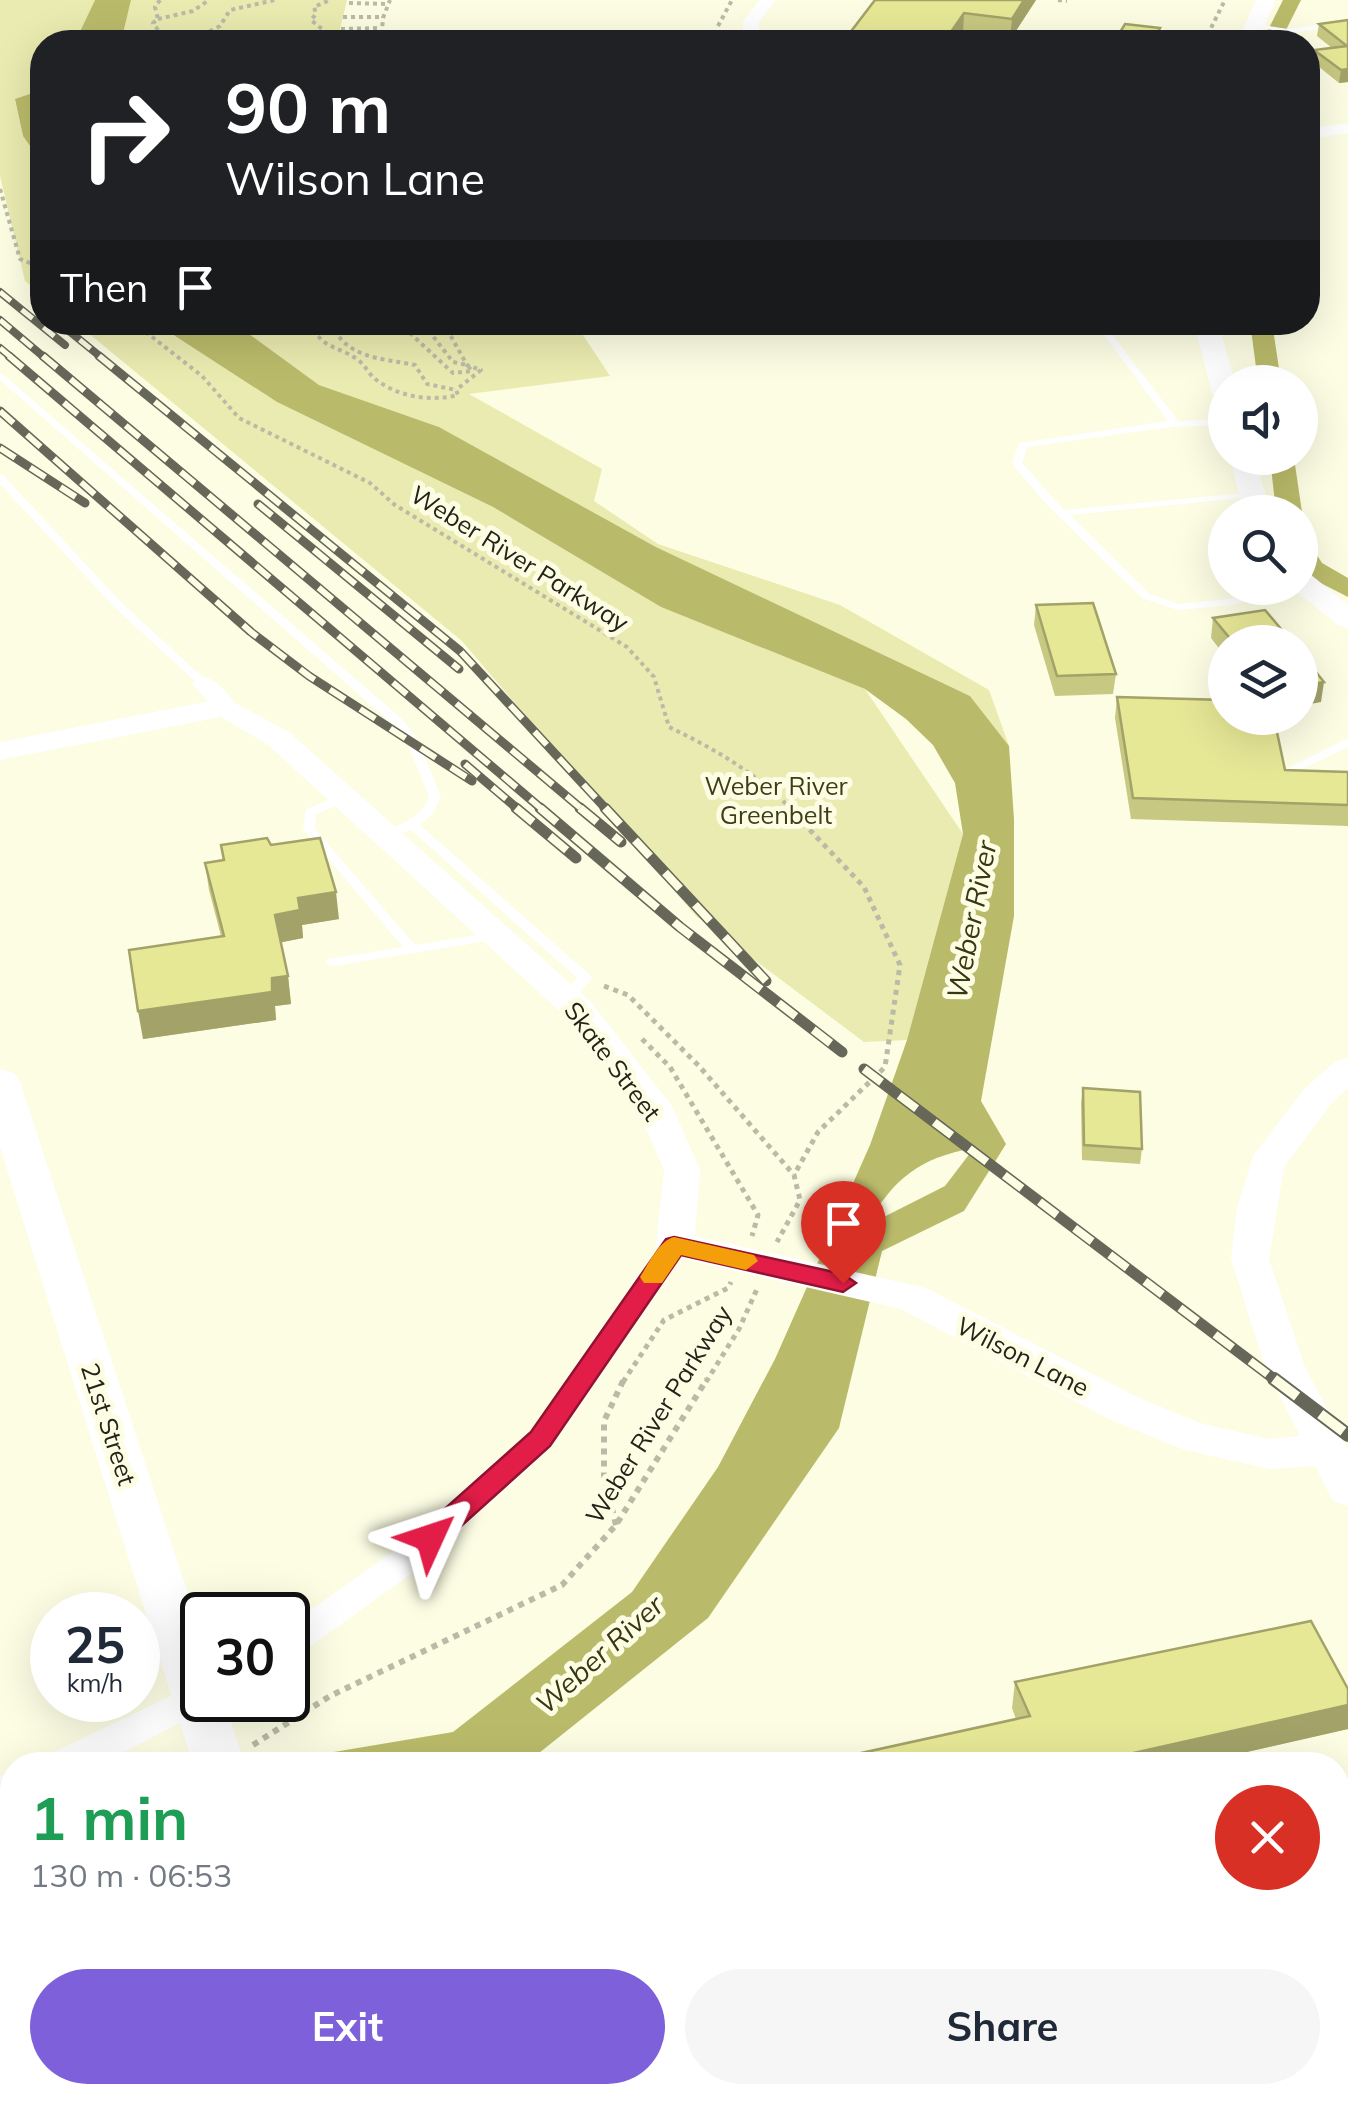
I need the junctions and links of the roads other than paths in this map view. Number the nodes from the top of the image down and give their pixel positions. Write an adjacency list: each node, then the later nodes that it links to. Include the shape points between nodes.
1 (768, 0): 4 (street)
2 (1266, 0): 5 (street)
3 (1348, 24): 6 (lane)
4 (751, 30)
5 (1254, 30)
6 (1297, 30)
7 (1348, 128): 8 (street)
8 (1320, 132)
9 (1108, 335): 14 (lane)
10 (1209, 335): 11 (street)
11 (1217, 365)
12 (0, 375): 26 (lane, via 388,710 413,742 434,788 433,806)
13 (1208, 423): 14 (lane)
14 (1174, 424): 17 (lane, via 1022,444 1017,463)
15 (0, 478): 21 (lane, via 118,606)
16 (1208, 506): 17 (lane)
17 (1062, 514): 19 (lane, via 1146,596 1178,607)
18 (1318, 595): 20 (street)
19 (1208, 604)
20 (1348, 619)
21 (215, 696): 23 (street); 25 (street, Skate Street, via 278,738)
22 (1348, 742): 24 (lane)
23 (0, 751)
24 (1294, 768)
25 (345, 798): 26 (street, Skate Street); 28 (lane, via 310,812 309,829)
26 (399, 830): 27 (street, Skate Street); 30 (lane)
27 (497, 936): 28 (lane); 30 (street, Skate Street)
28 (412, 949): 29 (lane)
29 (333, 962)
30 (576, 988): 33 (street, Skate Street, via 654,1106 682,1170)
31 (1348, 1068): 34 (street, via 1316,1097 1266,1164 1250,1259 1285,1367)
32 (0, 1082): 39 (main road, 21st Street, via 160,1583)
33 (674, 1245): 34 (street, Wilson Lane, via 751,1270 912,1298 1125,1409 1196,1438 1269,1454); 36 (street, Skate Street, via 540,1439 403,1562)
34 (1336, 1448): 35 (street)
35 (1348, 1490)
36 (310, 1628)
37 (180, 1707): 38 (street)
38 (93, 1752)
39 (234, 1752)

